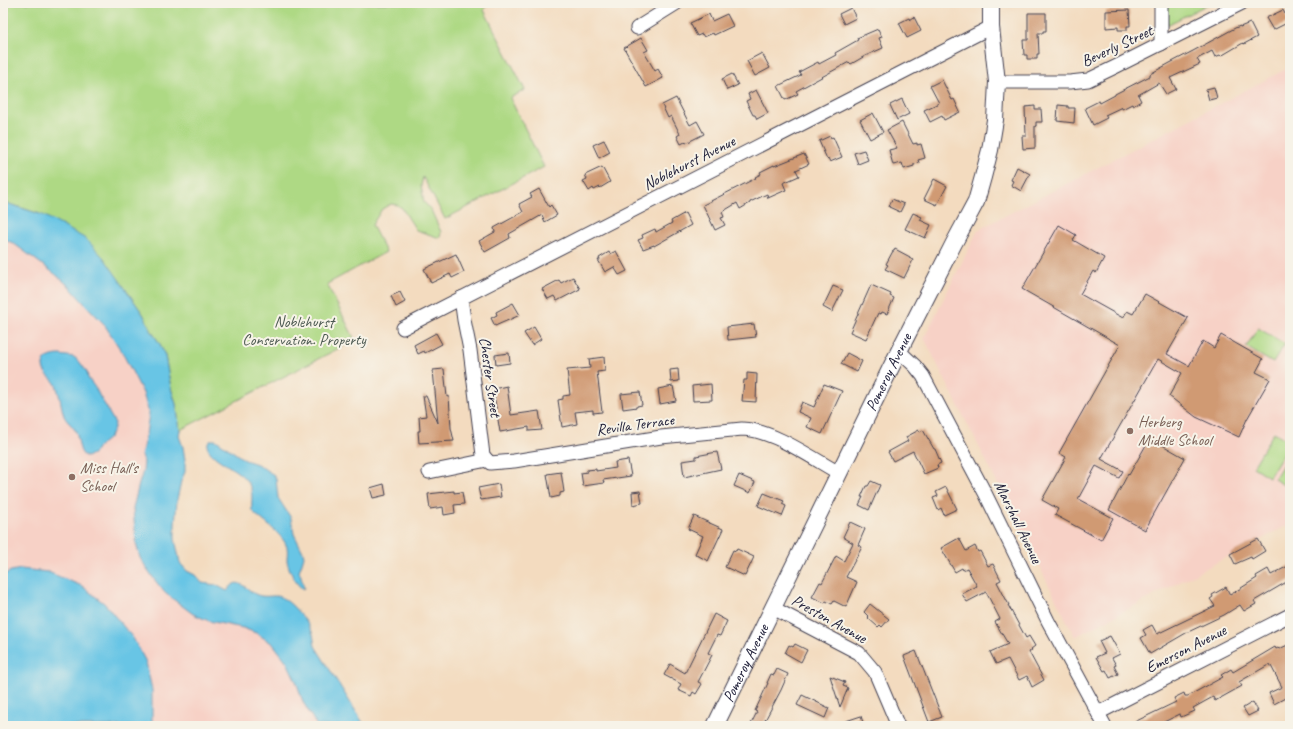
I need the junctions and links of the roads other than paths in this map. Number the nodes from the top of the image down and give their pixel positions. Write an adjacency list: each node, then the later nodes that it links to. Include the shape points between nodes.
1 (677, 3): 6 (street)
2 (991, 3): 5 (street, Pomeroy Avenue)
3 (1161, 3): 7 (street)
4 (1242, 3): 7 (street, Beverly Street)
5 (991, 27): 8 (street, Pomeroy Avenue); 9 (street, Noblehurst Avenue)
6 (637, 28)
7 (1161, 44): 8 (street, Beverly Street, via 1088,80)
8 (997, 82): 11 (street, Pomeroy Avenue, via 990,150 976,202)
9 (461, 298): 10 (street, Noblehurst Avenue); 12 (street, Chester Street, via 484,455)
10 (403, 328)
11 (899, 351): 14 (street, Pomeroy Avenue); 17 (street, Marshall Avenue, via 923,376)
12 (487, 460): 13 (street, Revilla Terrace); 14 (street, Revilla Terrace, via 490,463 514,461 661,437 753,429 784,442)
13 (429, 472)
14 (839, 473): 15 (street, Pomeroy Avenue)
15 (773, 608): 18 (street, Pomeroy Avenue); 19 (street, Preston Avenue, via 859,653 875,672)
16 (1290, 615): 17 (street, Emerson Avenue)
17 (1098, 713): 20 (street, Marshall Avenue)
18 (716, 726)
19 (898, 726)
20 (1105, 726)

